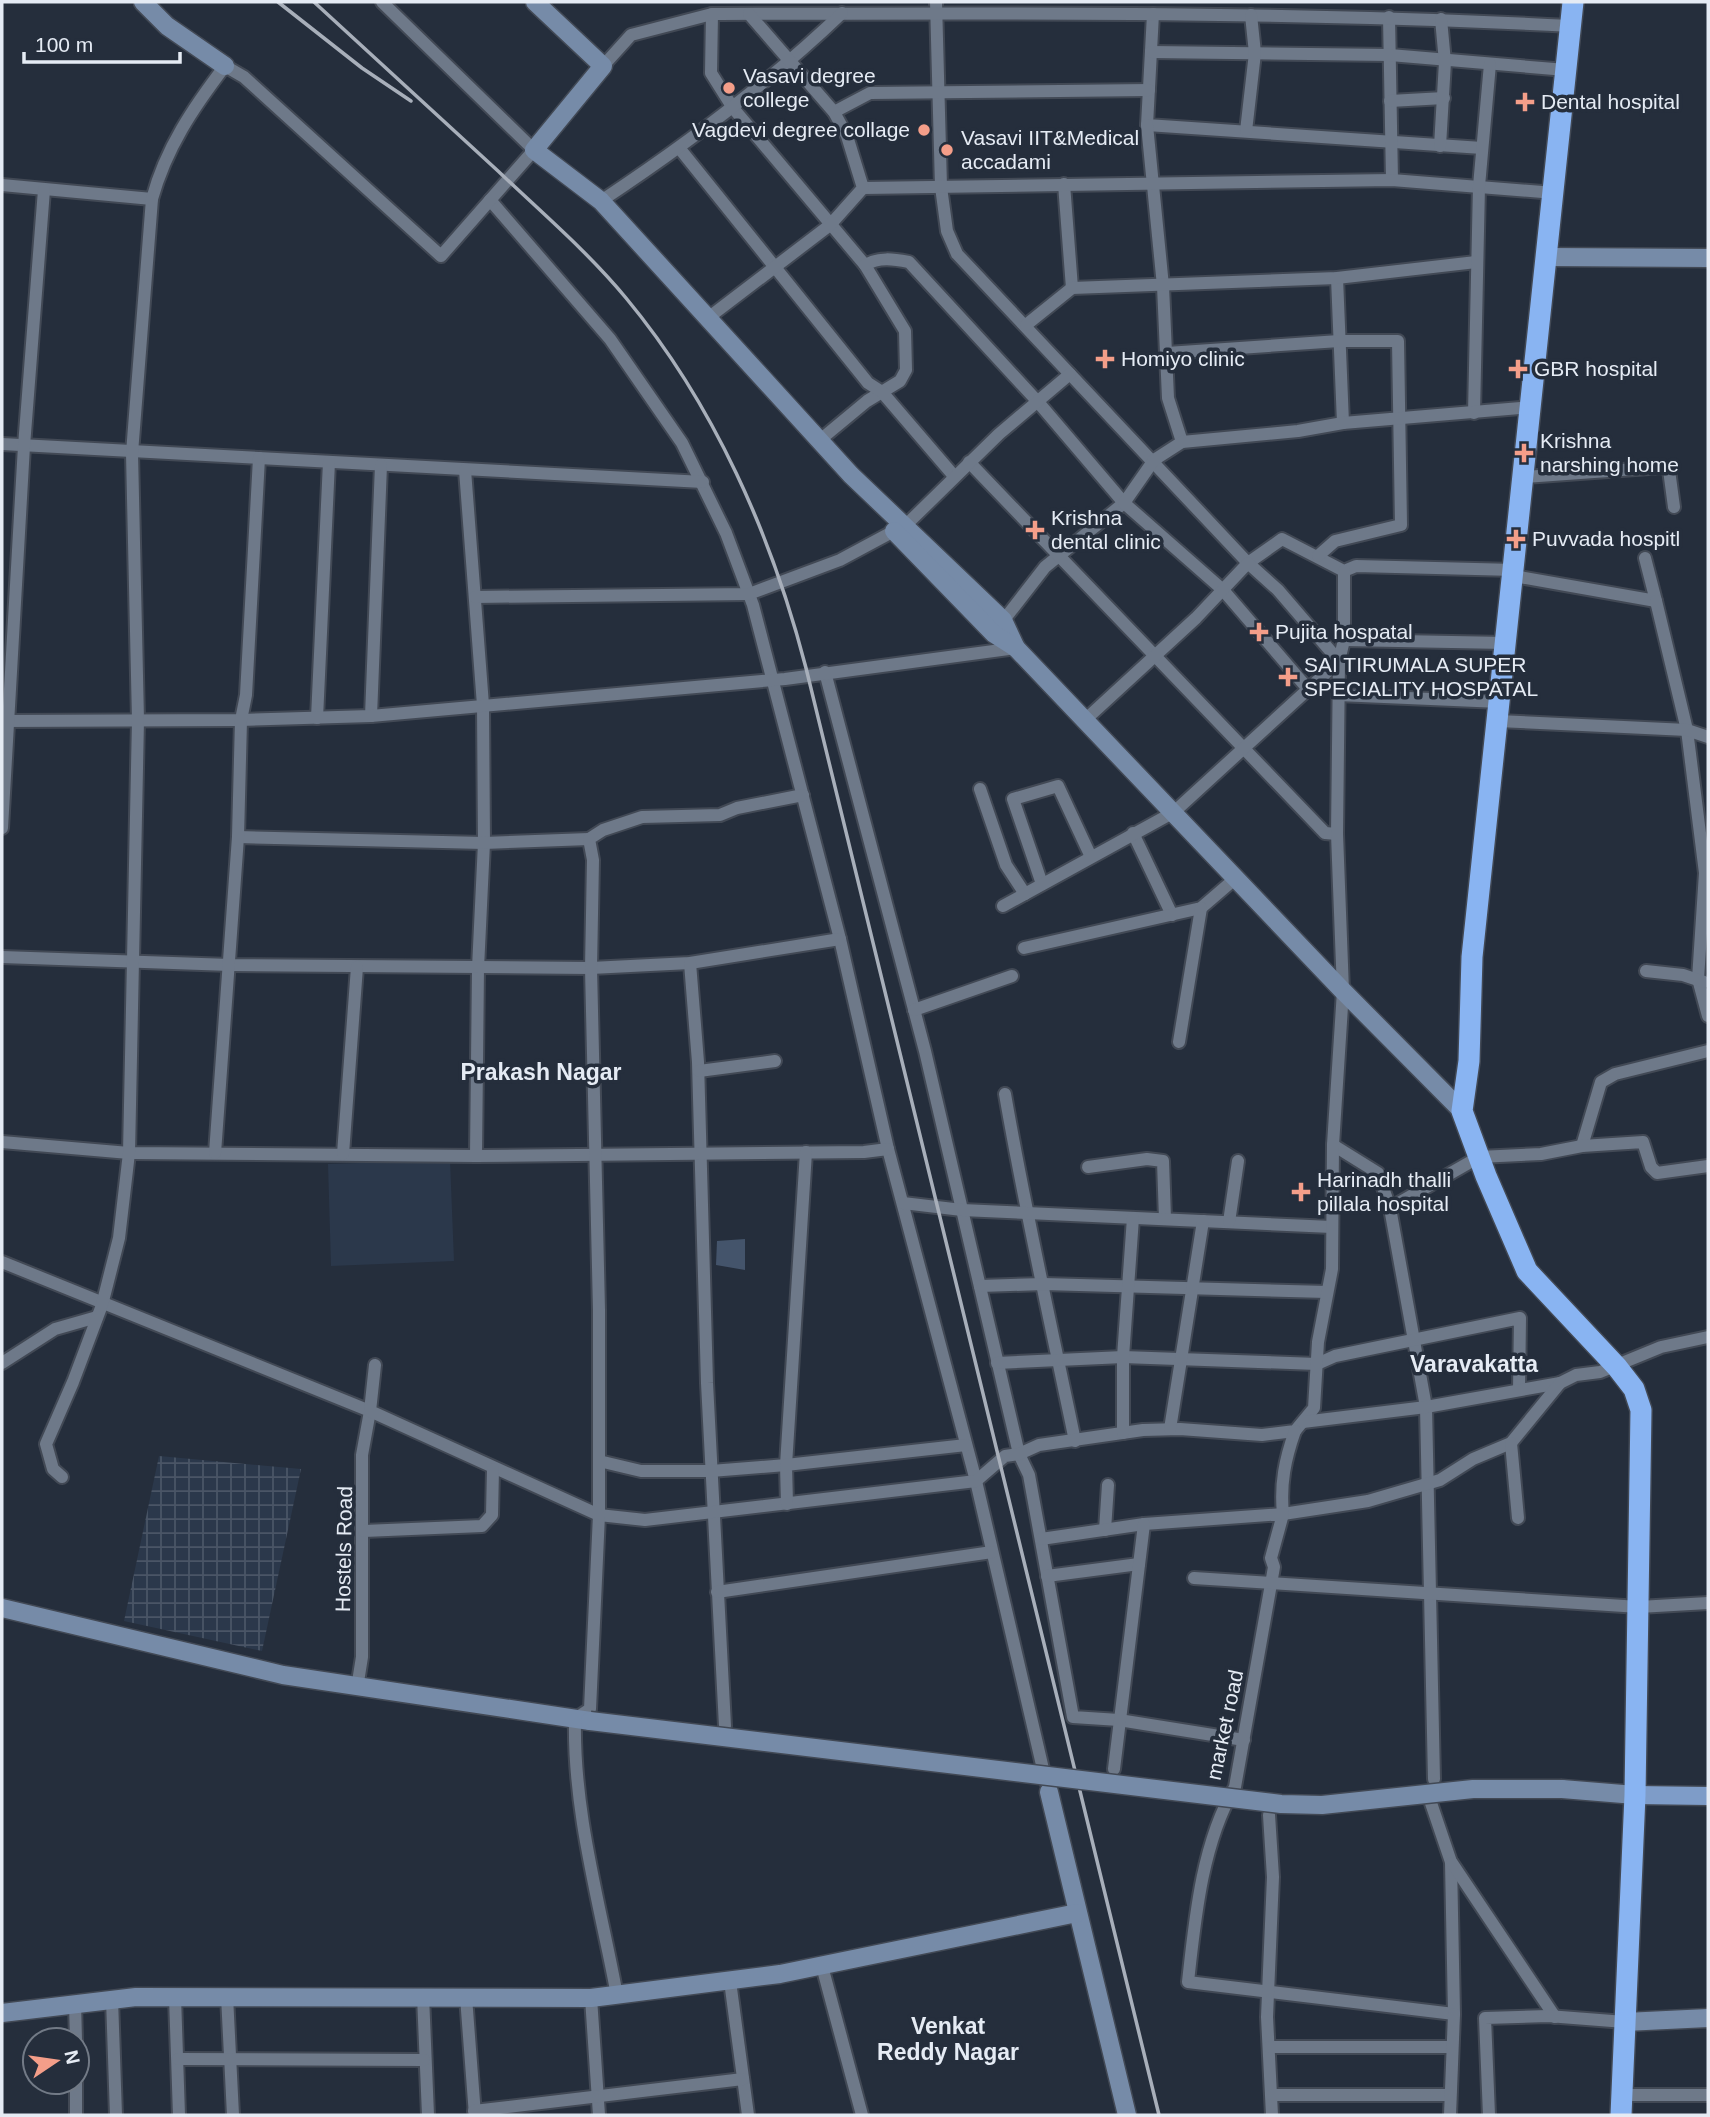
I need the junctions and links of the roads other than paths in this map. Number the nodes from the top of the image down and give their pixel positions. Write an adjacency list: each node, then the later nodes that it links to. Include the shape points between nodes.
1 (143, 2): 25 (main road, via 167,26)
2 (382, 2): 40 (street)
3 (535, 2): 26 (main road)
4 (1287, 2): 15 (street)
5 (1573, 2): 18 (highway)
6 (936, 7): 8 (street); 10 (street); 29 (street)
7 (783, 8): 10 (street); 12 (street)
8 (1066, 8): 13 (street)
9 (1222, 8): 13 (street); 14 (street)
10 (842, 13): 23 (street)
11 (712, 14): 12 (street); 26 (street, via 631,35); 32 (street, via 711,74)
12 (749, 14): 23 (street)
13 (1153, 14): 19 (street)
14 (1251, 15): 15 (street); 20 (street)
15 (1288, 15): 16 (street)
16 (1389, 17): 17 (street); 21 (street)
17 (1441, 19): 18 (street); 22 (street)
18 (1571, 26): 27 (highway)
19 (1151, 52): 20 (street); 28 (street)
20 (1255, 53): 21 (street); 35 (street)
21 (1390, 55): 22 (street); 31 (street)
22 (1445, 62): 24 (street); 30 (street)
23 (789, 63): 32 (street); 33 (street)
24 (1490, 64): 27 (street); 38 (street)
25 (225, 66): 50 (street, via 176,135); 51 (street, via 244,77 441,256)
26 (603, 66): 40 (main road)
27 (1566, 70): 49 (highway)
28 (1149, 90): 29 (street); 34 (street)
29 (937, 91): 33 (street, via 870,93); 46 (street)
30 (1444, 98): 31 (street); 37 (street)
31 (1390, 100): 36 (street)
32 (733, 108): 39 (street); 53 (street)
33 (834, 112): 47 (street, via 847,136)
34 (1147, 125): 35 (street); 42 (street)
35 (1246, 131): 36 (street)
36 (1390, 144): 37 (street); 41 (street)
37 (1440, 146): 38 (street)
38 (1482, 148): 45 (street)
39 (680, 149): 52 (street); 58 (street)
40 (534, 150): 51 (street); 52 (main road)
41 (1392, 180): 42 (street); 45 (street)
42 (1150, 181): 43 (street); 60 (street)
43 (1064, 184): 46 (street); 61 (street)
44 (2, 185): 48 (street)
45 (1479, 186): 49 (street); 56 (street)
46 (941, 187): 47 (street); 63 (street, via 947,231 957,254)
47 (863, 188): 53 (street)
48 (44, 190): 50 (street); 76 (street)
49 (1555, 193): 54 (highway)
50 (152, 199): 77 (street)
51 (490, 200): 86 (street, via 610,339 682,443)
52 (601, 201): 62 (main road)
53 (831, 225): 57 (street); 58 (street)
54 (1549, 257): 55 (main road); 69 (highway)
55 (1708, 258)
56 (1476, 262): 59 (street); 70 (street)
57 (865, 265): 67 (street, via 905,331 906,370 900,381); 68 (street, via 873,260 909,262)
58 (775, 267): 62 (street); 67 (street, via 868,383)
59 (1337, 278): 60 (street); 64 (street)
60 (1163, 286): 61 (street); 65 (street)
61 (1072, 288): 63 (street)
62 (708, 318): 73 (main road)
63 (1026, 325): 66 (street)
64 (1339, 341): 65 (street); 71 (street, via 1398,341); 72 (street)
65 (1167, 353): 74 (street, via 1168,398)
66 (1070, 374): 68 (street); 79 (street)
67 (882, 393): 73 (street); 84 (street)
68 (1038, 402): 81 (street); 87 (street)
69 (1532, 407): 70 (street); 85 (highway)
70 (1474, 413): 71 (street)
71 (1398, 418): 72 (street); 91 (street, via 1401,525 1335,541)
72 (1343, 423): 74 (street)
73 (820, 440): 89 (main road)
74 (1182, 442): 79 (street)
75 (2, 444): 76 (street)
76 (24, 446): 77 (street); 117 (street)
77 (132, 453): 78 (street); 114 (street)
78 (259, 458): 80 (street); 115 (street)
79 (1154, 460): 87 (street); 93 (street)
80 (330, 462): 82 (street); 113 (street)
81 (970, 462): 84 (street); 90 (street)
82 (381, 465): 83 (street); 112 (street)
83 (465, 470): 86 (street); 98 (street)
84 (954, 476): 89 (street)
85 (1525, 477): 88 (street, via 1663,467 1669,470); 95 (highway)
86 (703, 482): 97 (street)
87 (1124, 503): 90 (street); 96 (street)
88 (1674, 507)
89 (900, 528): 97 (street, via 840,561); 100 (main road)
90 (1060, 556): 100 (street, via 1045,567); 104 (street)
91 (1318, 556): 93 (street, via 1282,539); 94 (street)
92 (1645, 558): 99 (street)
93 (1248, 563): 96 (street); 105 (street, via 1278,590)
94 (1343, 571): 95 (street, via 1356,566); 101 (street, market road)
95 (1514, 573): 99 (street); 102 (highway)
96 (1223, 590): 104 (street); 108 (street)
97 (749, 594): 98 (street); 107 (street)
98 (475, 597): 110 (street)
99 (1656, 601): 118 (street)
100 (999, 627): 103 (main road)
101 (1344, 640): 102 (street); 105 (street, market road)
102 (1506, 643): 111 (highway)
103 (1016, 648): 106 (street); 116 (main road)
104 (1154, 656): 116 (street); 120 (street)
105 (1339, 661): 108 (street); 109 (street, market road)
106 (825, 672): 107 (street); 152 (street)
107 (773, 680): 110 (street); 122 (street)
108 (1308, 689): 120 (street)
109 (1338, 695): 111 (street); 127 (street, market road)
110 (483, 705): 112 (street); 130 (street)
111 (1499, 712): 118 (street); 159 (highway, via 1472,957 1469,1061)
112 (371, 716): 113 (street)
113 (317, 718): 115 (street)
114 (138, 720): 115 (street); 117 (street); 142 (street)
115 (241, 720): 128 (street)
116 (1085, 720): 123 (main road)
117 (5, 721): 125 (street)
118 (1687, 730): 119 (street); 124 (street)
119 (1708, 737)
120 (1244, 748): 123 (street); 127 (street, via 1325,833)
121 (980, 789): 134 (street, via 1006,865)
122 (803, 795): 129 (street, via 720,815 642,817); 139 (street)
123 (1174, 812): 126 (street); 132 (main road)
124 (1704, 827): 138 (street)
125 (2, 828)
126 (1133, 834): 131 (street); 137 (street)
127 (1337, 834): 151 (street, market road)
128 (238, 838): 130 (street); 144 (street)
129 (589, 839): 130 (street); 147 (street, via 593,860)
130 (484, 843): 146 (street)
131 (1091, 857): 133 (street); 133 (street, via 1058,786 1013,799)
132 (1237, 877): 136 (street); 151 (main road)
133 (1042, 884): 134 (street)
134 (1025, 894): 135 (street)
135 (1003, 906)
136 (1200, 908): 137 (street); 154 (street)
137 (1172, 915): 140 (street)
138 (1705, 938): 150 (street)
139 (841, 939): 143 (street); 163 (street)
140 (1024, 948)
141 (2, 957): 142 (street)
142 (133, 960): 144 (street); 166 (street)
143 (690, 963): 147 (street); 157 (street)
144 (230, 965): 145 (street); 167 (street)
145 (357, 967): 146 (street); 169 (street)
146 (478, 968): 147 (street); 170 (street)
147 (591, 968): 168 (street)
148 (1646, 971): 150 (street)
149 (1012, 976): 152 (street)
150 (1703, 981): 153 (street)
151 (1343, 991): 159 (main road); 161 (street, market road)
152 (914, 1010): 177 (street)
153 (1708, 1016)
154 (1178, 1042)
155 (1708, 1051): 162 (street, via 1615,1074 1601,1082)
156 (775, 1061): 157 (street)
157 (699, 1071): 164 (street)
158 (1004, 1094): 178 (street)
159 (1462, 1111): 171 (highway)
160 (2, 1142): 166 (street)
161 (1333, 1145): 176 (street, via 1378,1173); 183 (street, market road)
162 (1582, 1146): 171 (street, via 1541,1154); 173 (street, via 1643,1142 1657,1173)
163 (888, 1149): 165 (street); 175 (street)
164 (702, 1152): 165 (street); 168 (street); 215 (street)
165 (806, 1152): 213 (street)
166 (130, 1153): 167 (street); 190 (street, via 119,1238)
167 (215, 1153): 169 (street)
168 (594, 1153): 170 (street); 212 (street)
169 (343, 1154): 170 (street)
170 (476, 1156)
171 (1479, 1157): 176 (street); 200 (highway, via 1527,1271)
172 (1238, 1161): 182 (street)
173 (1708, 1166)
174 (1088, 1167): 180 (street, via 1163,1161)
175 (903, 1203): 177 (street); 210 (street)
176 (1390, 1208): 192 (street)
177 (962, 1210): 178 (street); 186 (street)
178 (1026, 1213): 179 (street); 185 (street)
179 (1133, 1218): 180 (street); 187 (street)
180 (1165, 1219): 181 (street)
181 (1203, 1221): 182 (street); 188 (street)
182 (1229, 1222): 183 (street)
183 (1332, 1227): 189 (street, market road)
184 (2, 1262): 190 (street)
185 (1044, 1284): 186 (street); 187 (street); 194 (street)
186 (980, 1286): 197 (street)
187 (1129, 1287): 188 (street); 193 (street)
188 (1191, 1288): 189 (street); 195 (street)
189 (1327, 1292): 198 (street, market road)
190 (99, 1311): 196 (street, via 55,1329); 204 (street); 216 (street, via 47,1438 48,1459)
191 (1708, 1336): 200 (street, via 1661,1347)
192 (1414, 1339): 198 (street); 202 (street, via 1520,1318); 203 (street)
193 (1124, 1357): 194 (street); 195 (street); 207 (street)
194 (1058, 1359): 197 (street); 208 (street)
195 (1179, 1359): 198 (street); 206 (street)
196 (2, 1363)
197 (998, 1363): 211 (street)
198 (1317, 1364): 205 (street, market road, via 1314,1408)
199 (375, 1365): 204 (street, Hostels Road)
200 (1617, 1367): 201 (street); 237 (highway, via 1634,1389 1641,1410)
201 (1560, 1383): 202 (street); 209 (street)
202 (1519, 1390): 203 (street)
203 (1426, 1407): 205 (street); 218 (street)
204 (370, 1411): 214 (street); 227 (street, Hostels Road, via 362,1455)
205 (1299, 1427): 206 (street, via 1262,1435); 222 (street, market road, via 1284,1461)
206 (1170, 1429): 207 (street)
207 (1123, 1433): 208 (street)
208 (1075, 1441): 211 (street, via 1039,1445)
209 (1511, 1443): 218 (street); 224 (street)
210 (966, 1445): 213 (street); 217 (street)
211 (1019, 1454): 217 (street, via 1005,1456); 228 (street, via 1030,1475)
212 (599, 1461): 215 (street, via 640,1471); 223 (street)
213 (786, 1465): 215 (street); 220 (street)
214 (493, 1469): 223 (street); 227 (street, via 492,1515 482,1526)
215 (711, 1471): 221 (street)
216 (62, 1477)
217 (976, 1481): 220 (street); 229 (street)
218 (1430, 1482): 222 (street, via 1368,1501); 235 (street)
219 (1108, 1485): 226 (street)
220 (787, 1504): 221 (street)
221 (714, 1513): 223 (street, via 645,1520); 234 (street)
222 (1283, 1514): 225 (street); 233 (street, market road, via 1271,1558)
223 (599, 1515): 240 (street, via 590,1709)
224 (1518, 1518)
225 (1144, 1524): 226 (street); 230 (street)
226 (1105, 1530): 228 (street)
227 (364, 1531): 239 (street, Hostels Road, via 362,1657)
228 (1041, 1539): 231 (street)
229 (992, 1552): 234 (street); 246 (street)
230 (1139, 1564): 231 (street); 241 (street)
231 (1047, 1576): 241 (street, via 1073,1717)
232 (1194, 1578): 233 (street)
233 (1270, 1583): 235 (street); 243 (street, market road)
234 (717, 1592): 242 (street)
235 (1432, 1593): 237 (street); 245 (street)
236 (1708, 1603): 237 (street)
237 (1639, 1607): 247 (highway)
238 (2, 1608): 239 (main road, via 283,1675)
239 (357, 1688): 240 (main road)
240 (583, 1720): 247 (main road, bridge, via 1281,1804 1322,1805 1473,1789); 255 (street, via 577,1785)
241 (1119, 1720): 243 (street); 244 (street)
242 (725, 1726)
243 (1244, 1740): 256 (street, market road, via 1235,1787 1221,1810 1197,1903 1188,1982)
244 (1114, 1769)
245 (1434, 1779)
246 (1049, 1792): 252 (main road)
247 (1635, 1795): 248 (main road); 269 (highway)
248 (1708, 1796)
249 (1431, 1803): 251 (street)
250 (1269, 1815): 256 (street, via 1273,1877)
251 (1451, 1863): 266 (street); 267 (street)
252 (1076, 1908): 253 (main road); 255 (main road, via 745,1969); 292 (main road)
253 (822, 1966): 254 (main road); 291 (street)
254 (730, 1981): 261 (main road); 276 (street)
255 (615, 1985): 263 (main road, via 209,1984 53,1994)
256 (1268, 1993): 266 (street); 271 (street)
257 (227, 1996): 258 (main road); 259 (main road); 274 (street)
258 (423, 1996): 260 (main road); 275 (street)
259 (175, 1997): 262 (main road); 273 (street)
260 (466, 1997): 261 (main road); 283 (street)
261 (591, 1998): 281 (street)
262 (112, 1999): 264 (main road); 285 (street)
263 (2, 2002)
264 (75, 2003): 265 (main road); 270 (street)
265 (2, 2012)
266 (1454, 2014): 272 (street)
267 (1555, 2017): 269 (street); 295 (street, via 1485,2018)
268 (1708, 2018): 269 (main road)
269 (1625, 2022): 282 (highway)
270 (76, 2026)
271 (1269, 2047): 272 (street); 277 (street)
272 (1451, 2047): 278 (street)
273 (178, 2059): 274 (street); 286 (street)
274 (232, 2059): 275 (street); 287 (street)
275 (424, 2060): 288 (street)
276 (743, 2079): 281 (street); 290 (street)
277 (1272, 2095): 278 (street); 293 (street)
278 (1450, 2095): 294 (street)
279 (1708, 2095): 282 (street)
280 (76, 2096): 284 (street)
281 (598, 2097): 283 (street); 289 (street)
282 (1621, 2105)
283 (475, 2113)
284 (76, 2115)
285 (116, 2115)
286 (179, 2115)
287 (233, 2115)
288 (428, 2115)
289 (599, 2115)
290 (748, 2115)
291 (862, 2115)
292 (1127, 2115)
293 (1272, 2115)
294 (1450, 2115)
295 (1489, 2115)

